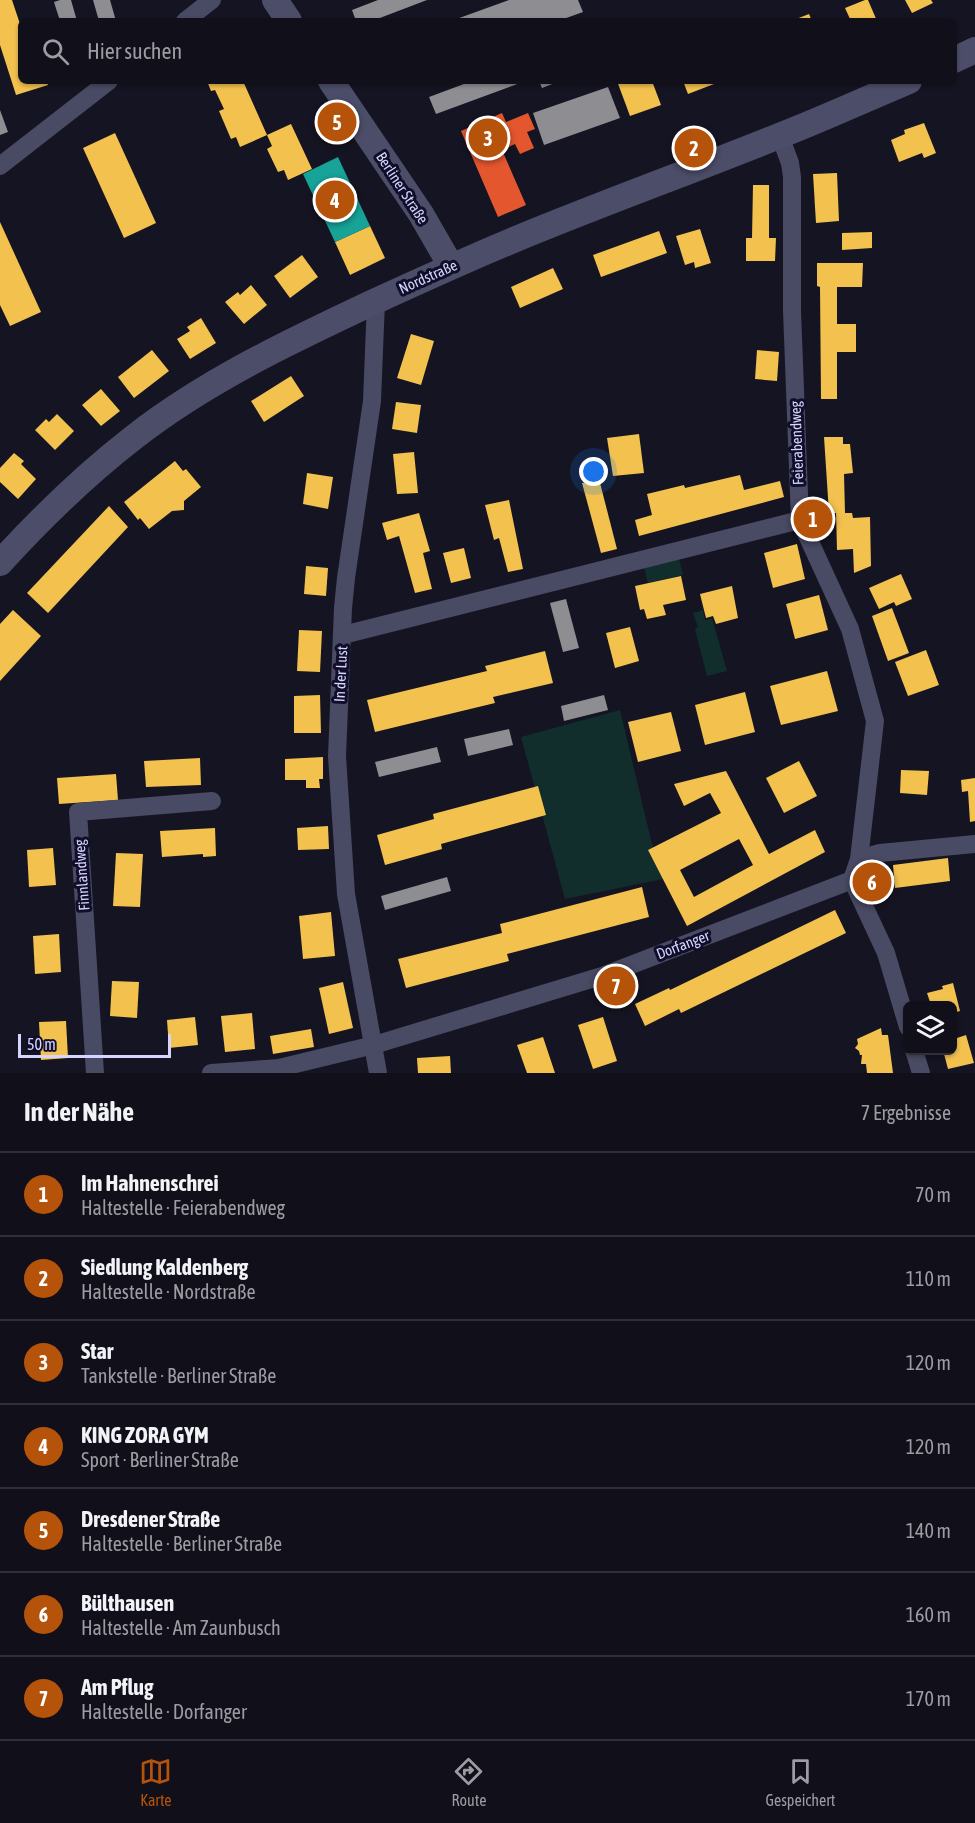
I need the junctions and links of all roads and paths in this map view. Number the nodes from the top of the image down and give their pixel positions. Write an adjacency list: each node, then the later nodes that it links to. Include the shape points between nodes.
1 (212, 0): 3 (street)
2 (275, 0): 4 (main road)
3 (189, 18)
4 (287, 18)
5 (975, 50): 6 (main road)
6 (957, 59)
7 (104, 84): 11 (street)
8 (333, 84): 12 (main road, Berliner Straße, via 421,214)
9 (902, 84): 10 (main road, Nordstraße)
10 (780, 136): 12 (main road, Nordstraße); 14 (street, Feierabendweg, via 792,177 792,311)
11 (0, 166)
12 (451, 266): 13 (main road, Nordstraße)
13 (376, 301): 15 (main road, Nordstraße, via 266,355 169,412 74,488); 16 (street, In der Lust, via 372,401 345,578)
14 (800, 520): 16 (street); 19 (street, Feierabendweg, via 850,629 875,722)
15 (0, 563)
16 (343, 635): 22 (street, In der Lust, via 338,756 346,894)
17 (212, 801): 25 (street, Finnlandweg, via 78,812)
18 (975, 843): 19 (street)
19 (859, 859): 20 (street, Feierabendweg)
20 (852, 880): 21 (street, via 886,953); 22 (street, Dorfanger, via 605,975)
21 (903, 1010)
22 (374, 1046): 24 (street, Dorfanger); 27 (street, In der Lust)
23 (916, 1055): 28 (street)
24 (279, 1070): 26 (street, Dorfanger)
25 (94, 1073)
26 (211, 1073)
27 (378, 1073)
28 (921, 1073)

